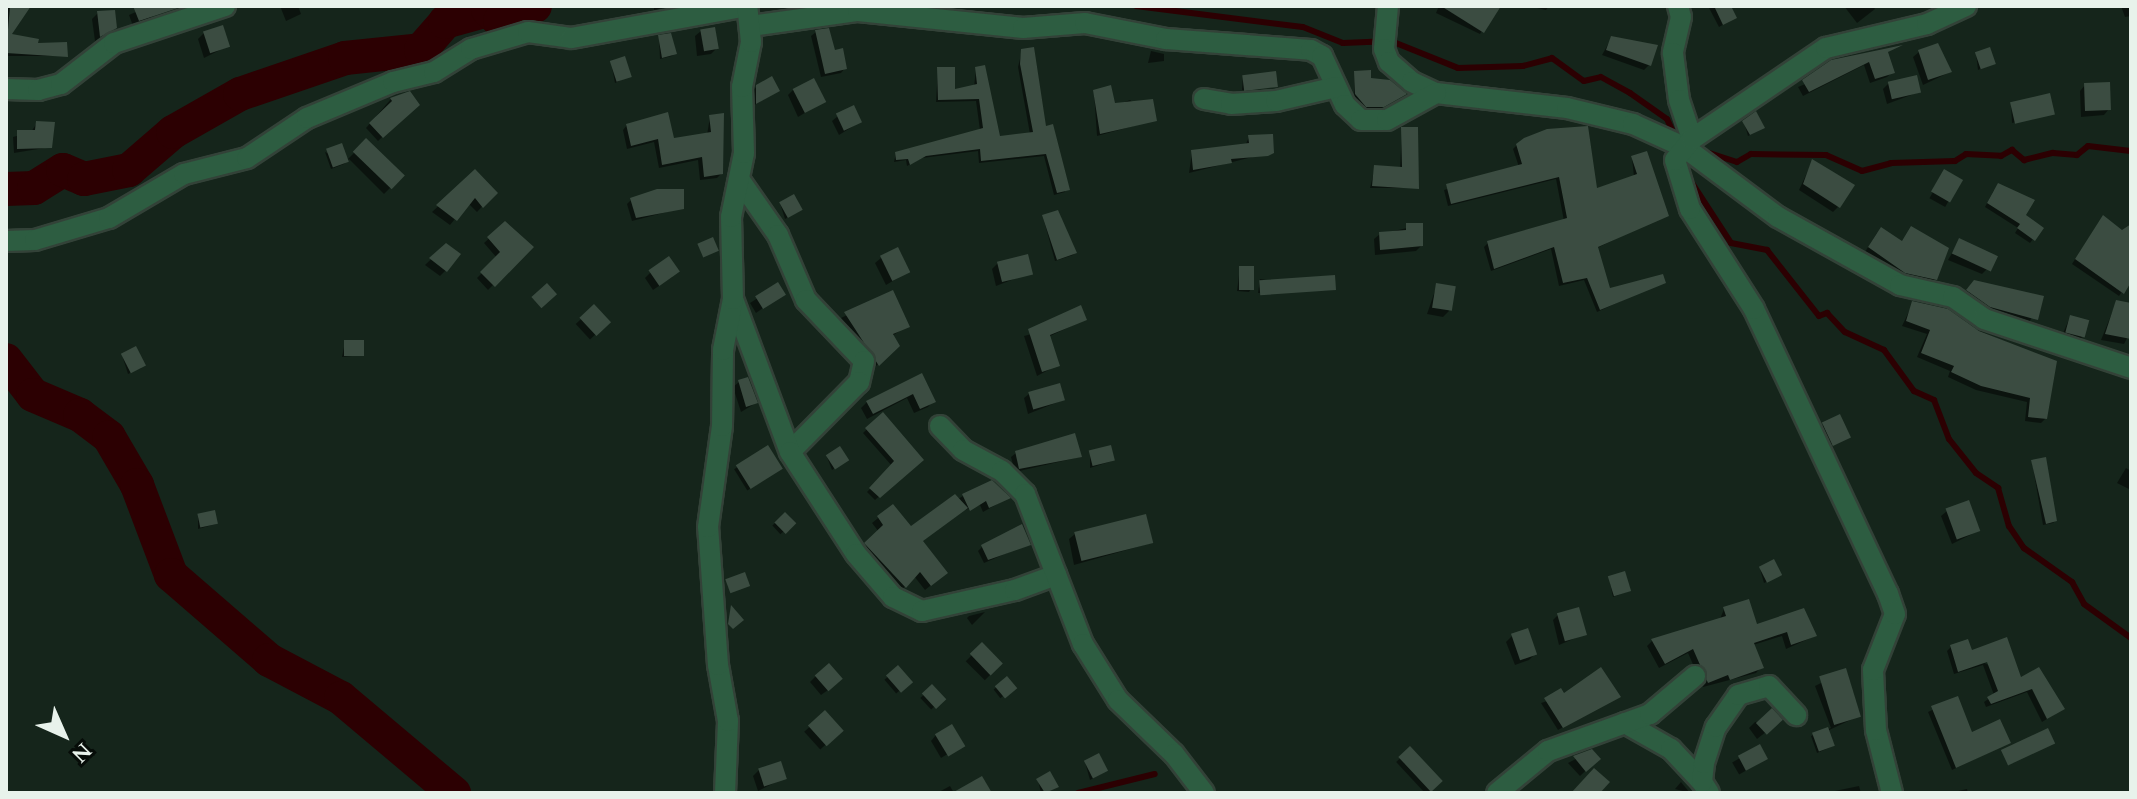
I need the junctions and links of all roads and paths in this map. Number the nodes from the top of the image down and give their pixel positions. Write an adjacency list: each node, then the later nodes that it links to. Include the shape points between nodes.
1 (225, 6): 7 (street, via 114,43 61,84)
2 (1388, 6): 8 (street, via 1384,49 1400,72)
3 (1678, 6): 10 (street, via 1681,17 1673,53)
4 (1966, 6): 10 (street, via 1907,30 1826,48)
5 (749, 13): 6 (street, via 858,11 1023,28 1085,23 1166,39 1311,50 1322,56); 11 (street); 12 (street, via 571,38 528,32 471,49 434,72 393,82 307,118 247,158 184,174 109,218 35,240)
6 (1336, 87): 8 (street, via 1361,120 1399,115); 9 (street, via 1276,101 1231,104)
7 (6, 89)
8 (1436, 93): 10 (street, via 1567,108)
9 (1204, 99)
10 (1688, 143): 14 (street, via 1778,217 1900,285 1953,297 1984,319); 25 (street, via 1675,160 1685,196 1754,309 1895,614 1873,670 1876,730)
11 (741, 182): 13 (street, via 731,217); 16 (street, via 778,235 806,300 864,361 859,382)
12 (6, 241)
13 (733, 299): 16 (street); 22 (street, via 708,527 718,665 728,721)
14 (2131, 368)
15 (940, 426): 17 (street, via 963,450 1016,482)
16 (790, 452): 17 (street, via 856,554 906,606 941,608)
17 (1056, 575): 23 (street, via 1083,644 1118,700 1174,754)
18 (1695, 676): 20 (street, via 1650,714)
19 (1796, 715): 21 (street, via 1769,686 1738,695 1716,727)
20 (1625, 723): 21 (street, via 1671,749); 24 (street, via 1548,751)
21 (1706, 787)
22 (725, 793)
23 (1204, 793)
24 (1497, 793)
25 (1892, 793)

